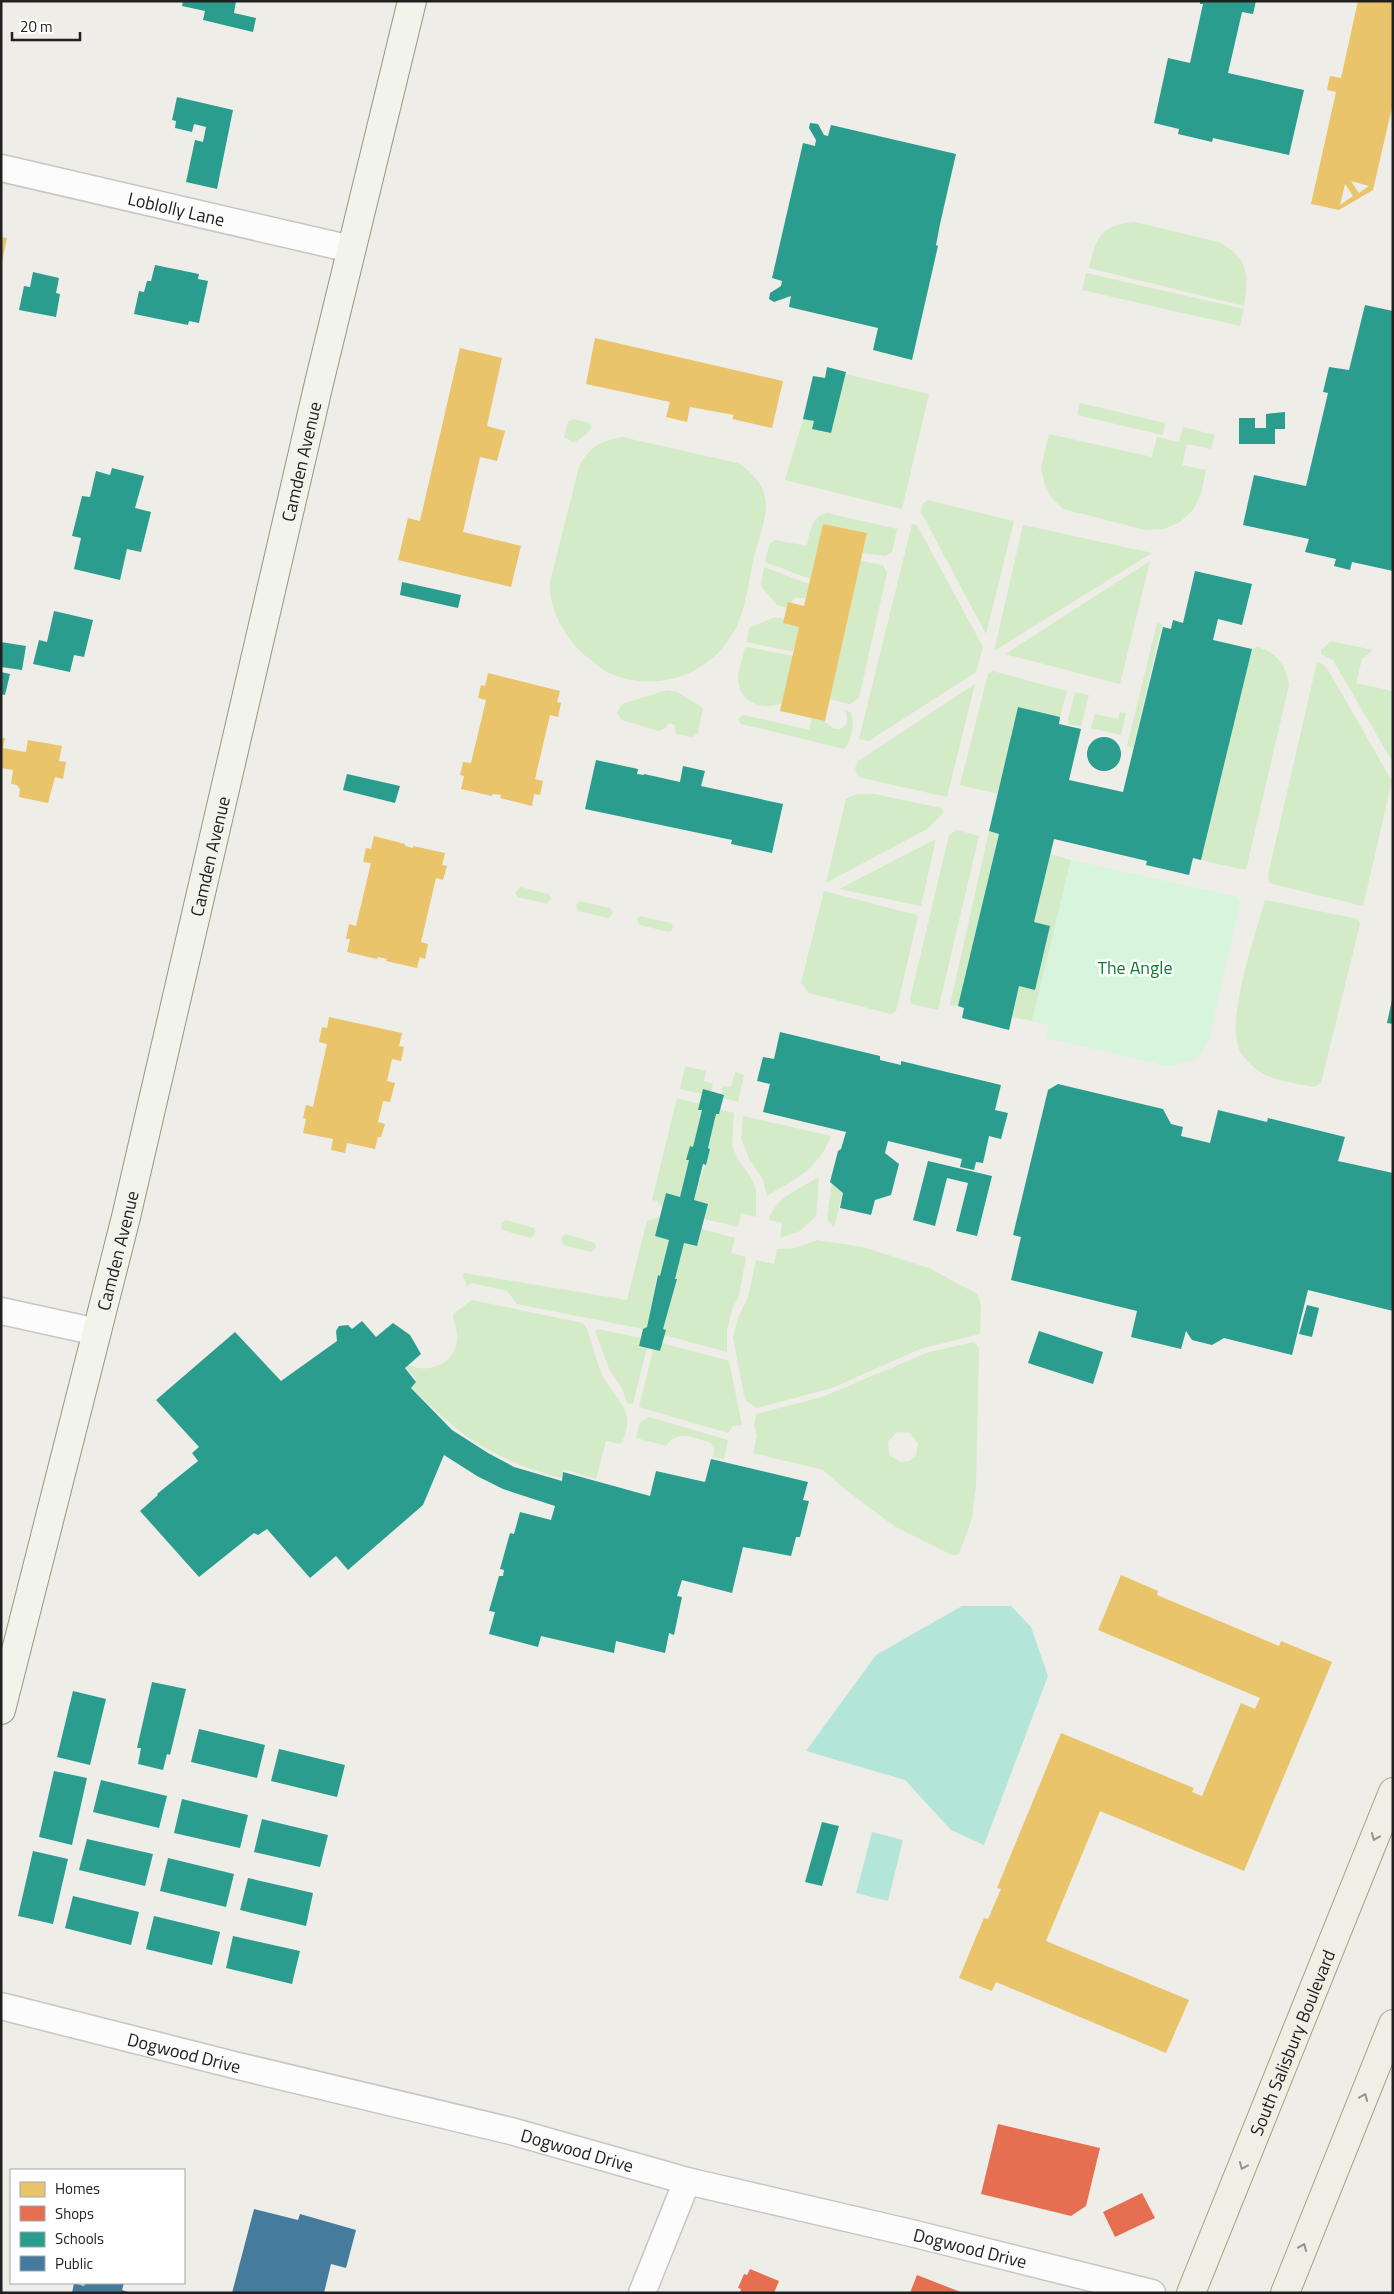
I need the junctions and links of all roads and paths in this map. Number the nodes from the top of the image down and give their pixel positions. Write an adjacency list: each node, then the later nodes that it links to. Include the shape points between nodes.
1 (412, 1): 3 (street, Camden Avenue)
2 (1, 168): 3 (street, Loblolly Lane)
3 (351, 249): 5 (street, Camden Avenue)
4 (1, 1311): 5 (street)
5 (97, 1332): 6 (street, Camden Avenue)
6 (1, 1710)
7 (1393, 1792): 13 (main road, South Salisbury Boulevard, one-way to 13)
8 (1, 2006): 10 (street, Dogwood Drive, via 511,2131)
9 (1393, 2024): 14 (main road, one-way to 9)
10 (687, 2181): 11 (street); 12 (street, Dogwood Drive, via 911,2232)
11 (642, 2293)
12 (1152, 2293)
13 (1191, 2293)
14 (1286, 2293)

